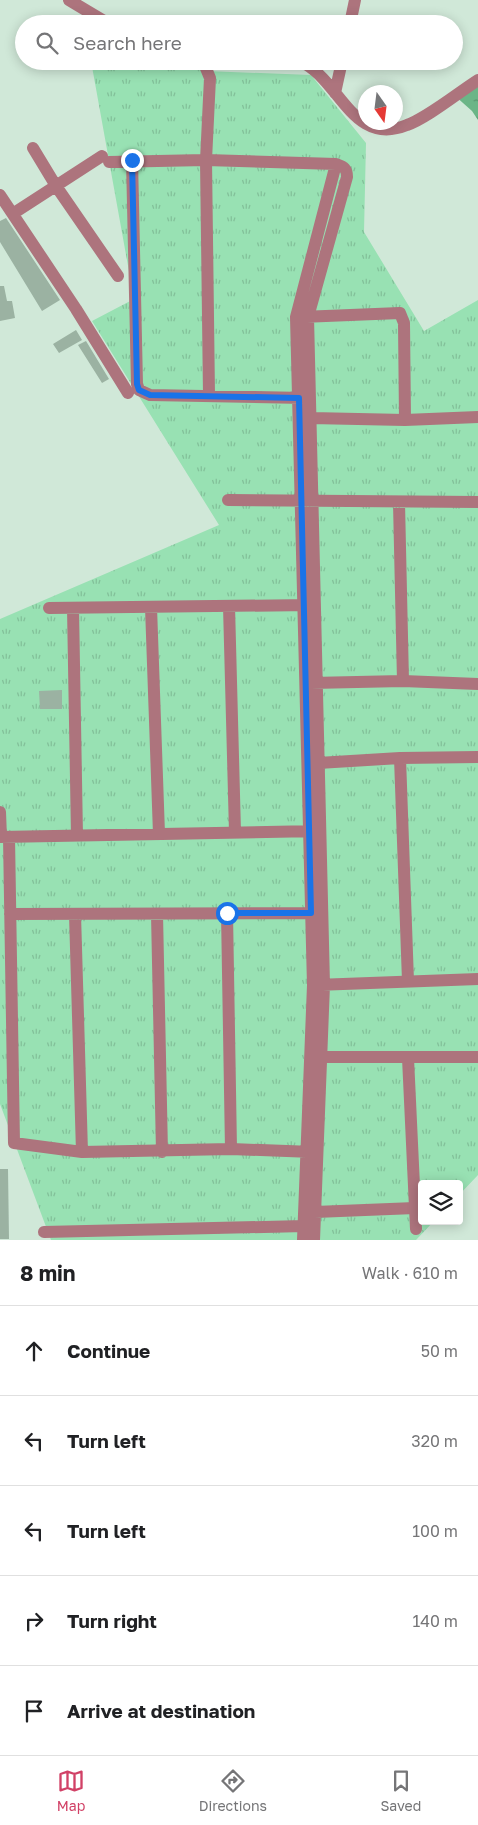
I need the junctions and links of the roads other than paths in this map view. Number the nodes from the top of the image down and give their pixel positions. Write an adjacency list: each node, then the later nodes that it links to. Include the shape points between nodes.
1 (69, 0): 3 (street)
2 (355, 0): 4 (street)
3 (94, 15)
4 (352, 15)
5 (207, 70): 12 (street, via 210,78)
6 (313, 70): 9 (street)
7 (340, 70): 9 (street)
8 (478, 80): 9 (street, via 408,125 391,130 370,126 354,116)
9 (335, 93)
10 (33, 148): 13 (street)
11 (132, 160): 12 (street); 13 (street, via 105,159); 19 (street, via 137,384 139,390 150,395)
12 (206, 160): 17 (street, via 336,164 344,167 347,176); 19 (street)
13 (56, 186): 15 (street); 16 (street)
14 (0, 195): 15 (street)
15 (14, 213): 18 (street)
16 (118, 276)
17 (302, 317): 20 (street); 23 (street, via 400,313 404,323)
18 (128, 392)
19 (209, 396): 20 (street)
20 (305, 398): 22 (street); 24 (street)
21 (478, 417): 23 (street)
22 (311, 418): 23 (street); 24 (street)
23 (405, 420)
24 (307, 499): 25 (street); 27 (street); 28 (street)
25 (228, 500)
26 (478, 502): 27 (street)
27 (399, 503): 33 (street)
28 (310, 605): 29 (street); 34 (street)
29 (229, 606): 30 (street); 41 (street)
30 (151, 607): 32 (street); 42 (street)
31 (49, 608): 32 (street)
32 (72, 608): 43 (street)
33 (403, 681): 34 (street); 35 (street)
34 (312, 683): 38 (street)
35 (478, 684)
36 (478, 757): 37 (street)
37 (400, 758): 38 (street); 51 (street)
38 (313, 761): 40 (street)
39 (0, 812): 44 (street)
40 (315, 831): 41 (street); 46 (street)
41 (234, 832): 42 (street)
42 (159, 834): 43 (street)
43 (78, 836): 44 (street)
44 (3, 837): 47 (street)
45 (227, 913): 46 (street); 49 (street); 56 (street)
46 (317, 913): 52 (street)
47 (10, 914): 48 (street); 57 (street, via 14,1143)
48 (75, 914): 49 (street); 57 (street)
49 (157, 914): 58 (street)
50 (478, 979): 51 (street)
51 (408, 981): 52 (street)
52 (319, 985): 53 (street)
53 (316, 1057): 55 (street); 59 (street)
54 (478, 1057): 55 (street)
55 (408, 1058): 60 (street)
56 (231, 1149): 58 (street); 59 (street)
57 (82, 1152): 58 (street)
58 (162, 1152)
59 (312, 1152): 61 (street); 62 (street)
60 (415, 1208): 61 (street); 63 (street)
61 (315, 1212): 62 (street); 68 (street)
62 (304, 1226): 65 (street); 67 (street)
63 (416, 1229)
64 (44, 1232): 66 (street)
65 (237, 1234): 66 (street)
66 (160, 1235)
67 (303, 1240)
68 (314, 1240)

